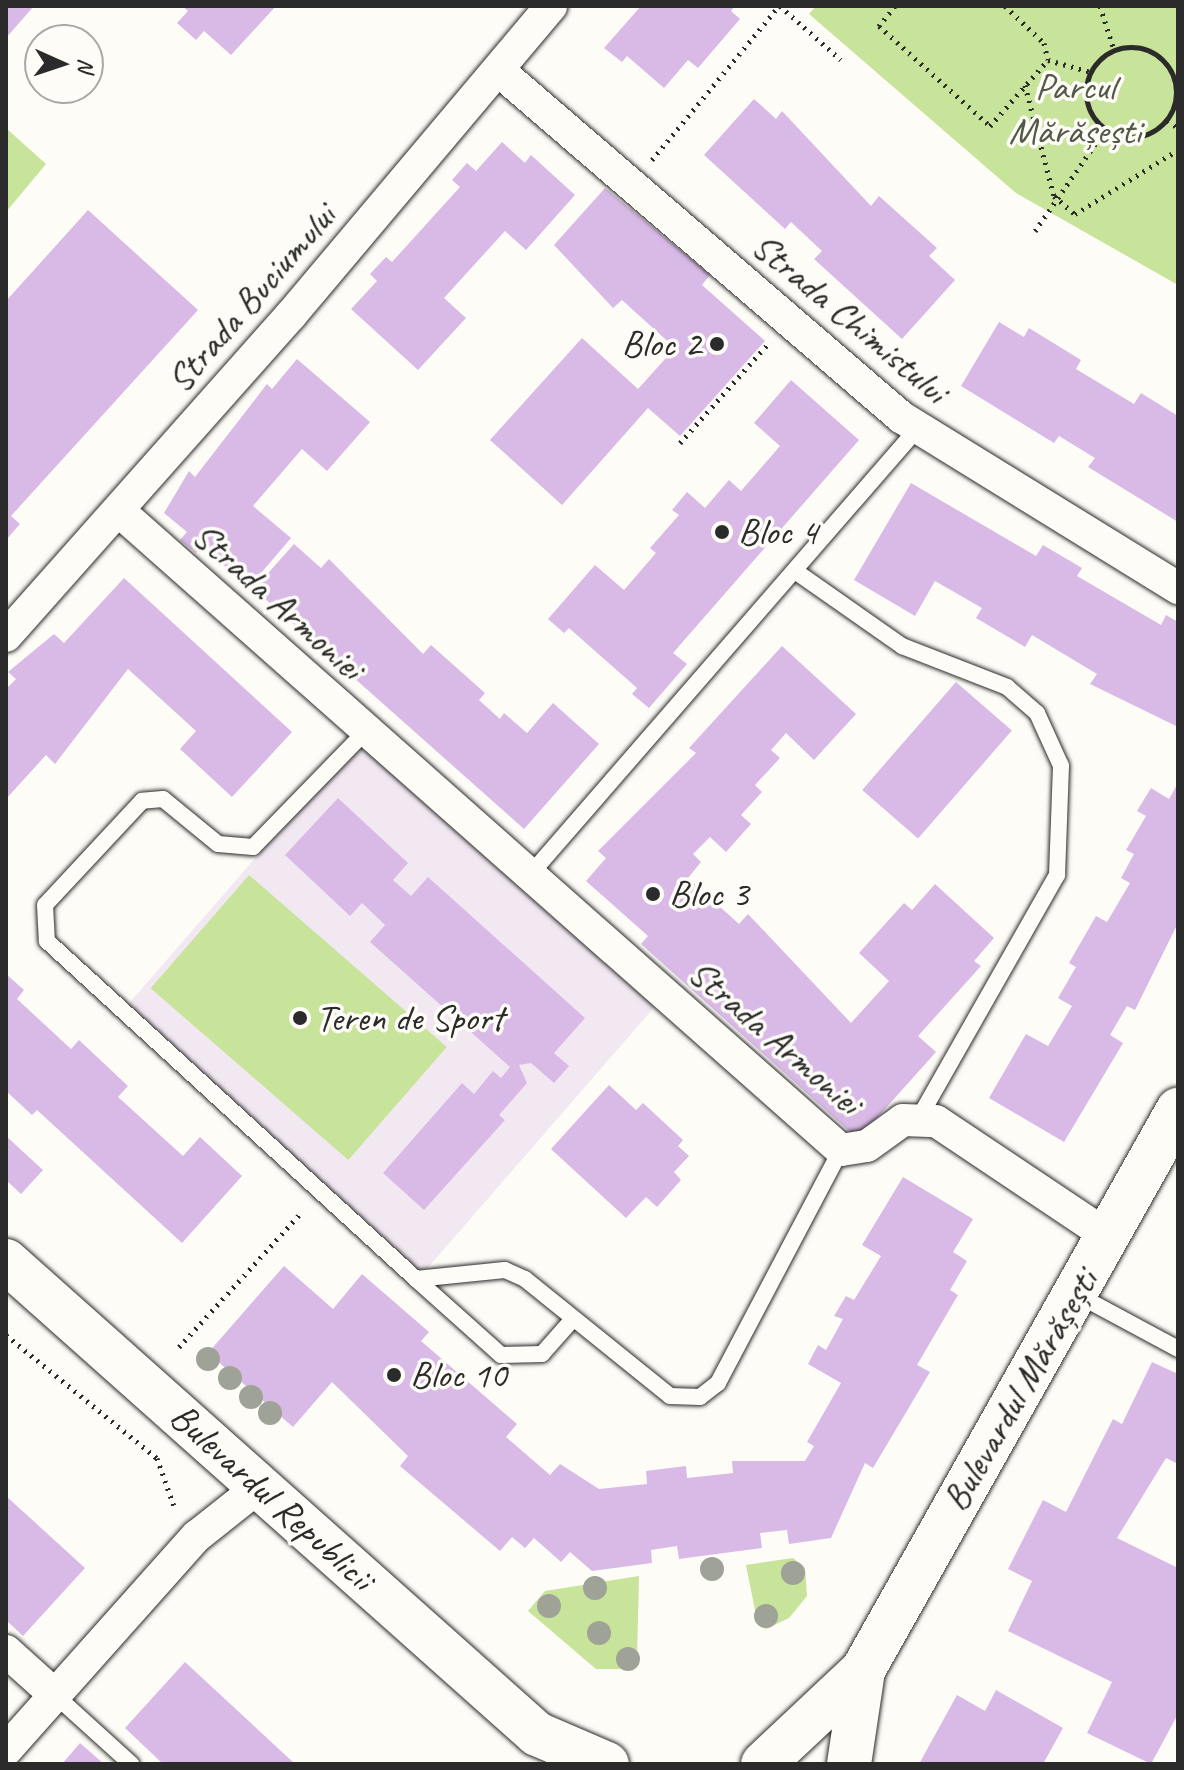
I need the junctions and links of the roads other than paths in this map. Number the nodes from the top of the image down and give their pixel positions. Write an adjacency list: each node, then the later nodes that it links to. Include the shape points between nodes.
1 (551, 6): 2 (street, Strada Buciumului)
2 (498, 70): 3 (street, Strada Chimistului); 4 (street, Strada Buciumului)
3 (917, 429): 5 (lane); 6 (street, Strada Chimistului)
4 (119, 511): 7 (street, Strada Buciumului); 8 (street, Strada Armoniei)
5 (795, 571): 9 (lane); 11 (lane, via 902,646 1007,687 1037,713 1061,766 1057,875)
6 (1178, 588)
7 (6, 636)
8 (364, 733): 9 (street, Strada Armoniei); 15 (lane, via 253,847 218,844 163,799 142,801 42,915 55,949)
9 (528, 877): 12 (street, Strada Armoniei)
10 (1178, 1110): 13 (main road, Bulevardul Mărășești)
11 (920, 1116): 12 (street, Strada Armoniei, via 890,1126 867,1146); 13 (street, Strada Armoniei)
12 (841, 1150): 17 (lane, via 736,1354 708,1392 670,1396)
13 (1108, 1236): 16 (main road, Bulevardul Mărășești)
14 (6, 1261): 19 (main road, Bulevardul Republicii)
15 (416, 1279): 17 (lane, via 505,1270); 17 (lane, via 501,1355 542,1354)
16 (1074, 1293): 18 (lane); 21 (main road, Bulevardul Mărășești)
17 (573, 1319)
18 (1178, 1349)
19 (260, 1486): 22 (street, via 197,1536); 23 (main road, Bulevardul Republicii)
20 (6, 1651): 22 (street)
21 (863, 1670): 27 (main road, Bulevardul Mărășești); 28 (main road, Bulevardul Mărășești)
22 (55, 1695): 24 (street); 25 (lane)
23 (545, 1749): 26 (main road, Bulevardul Republicii)
24 (6, 1750)
25 (131, 1764)
26 (607, 1764)
27 (763, 1764)
28 (849, 1764)

